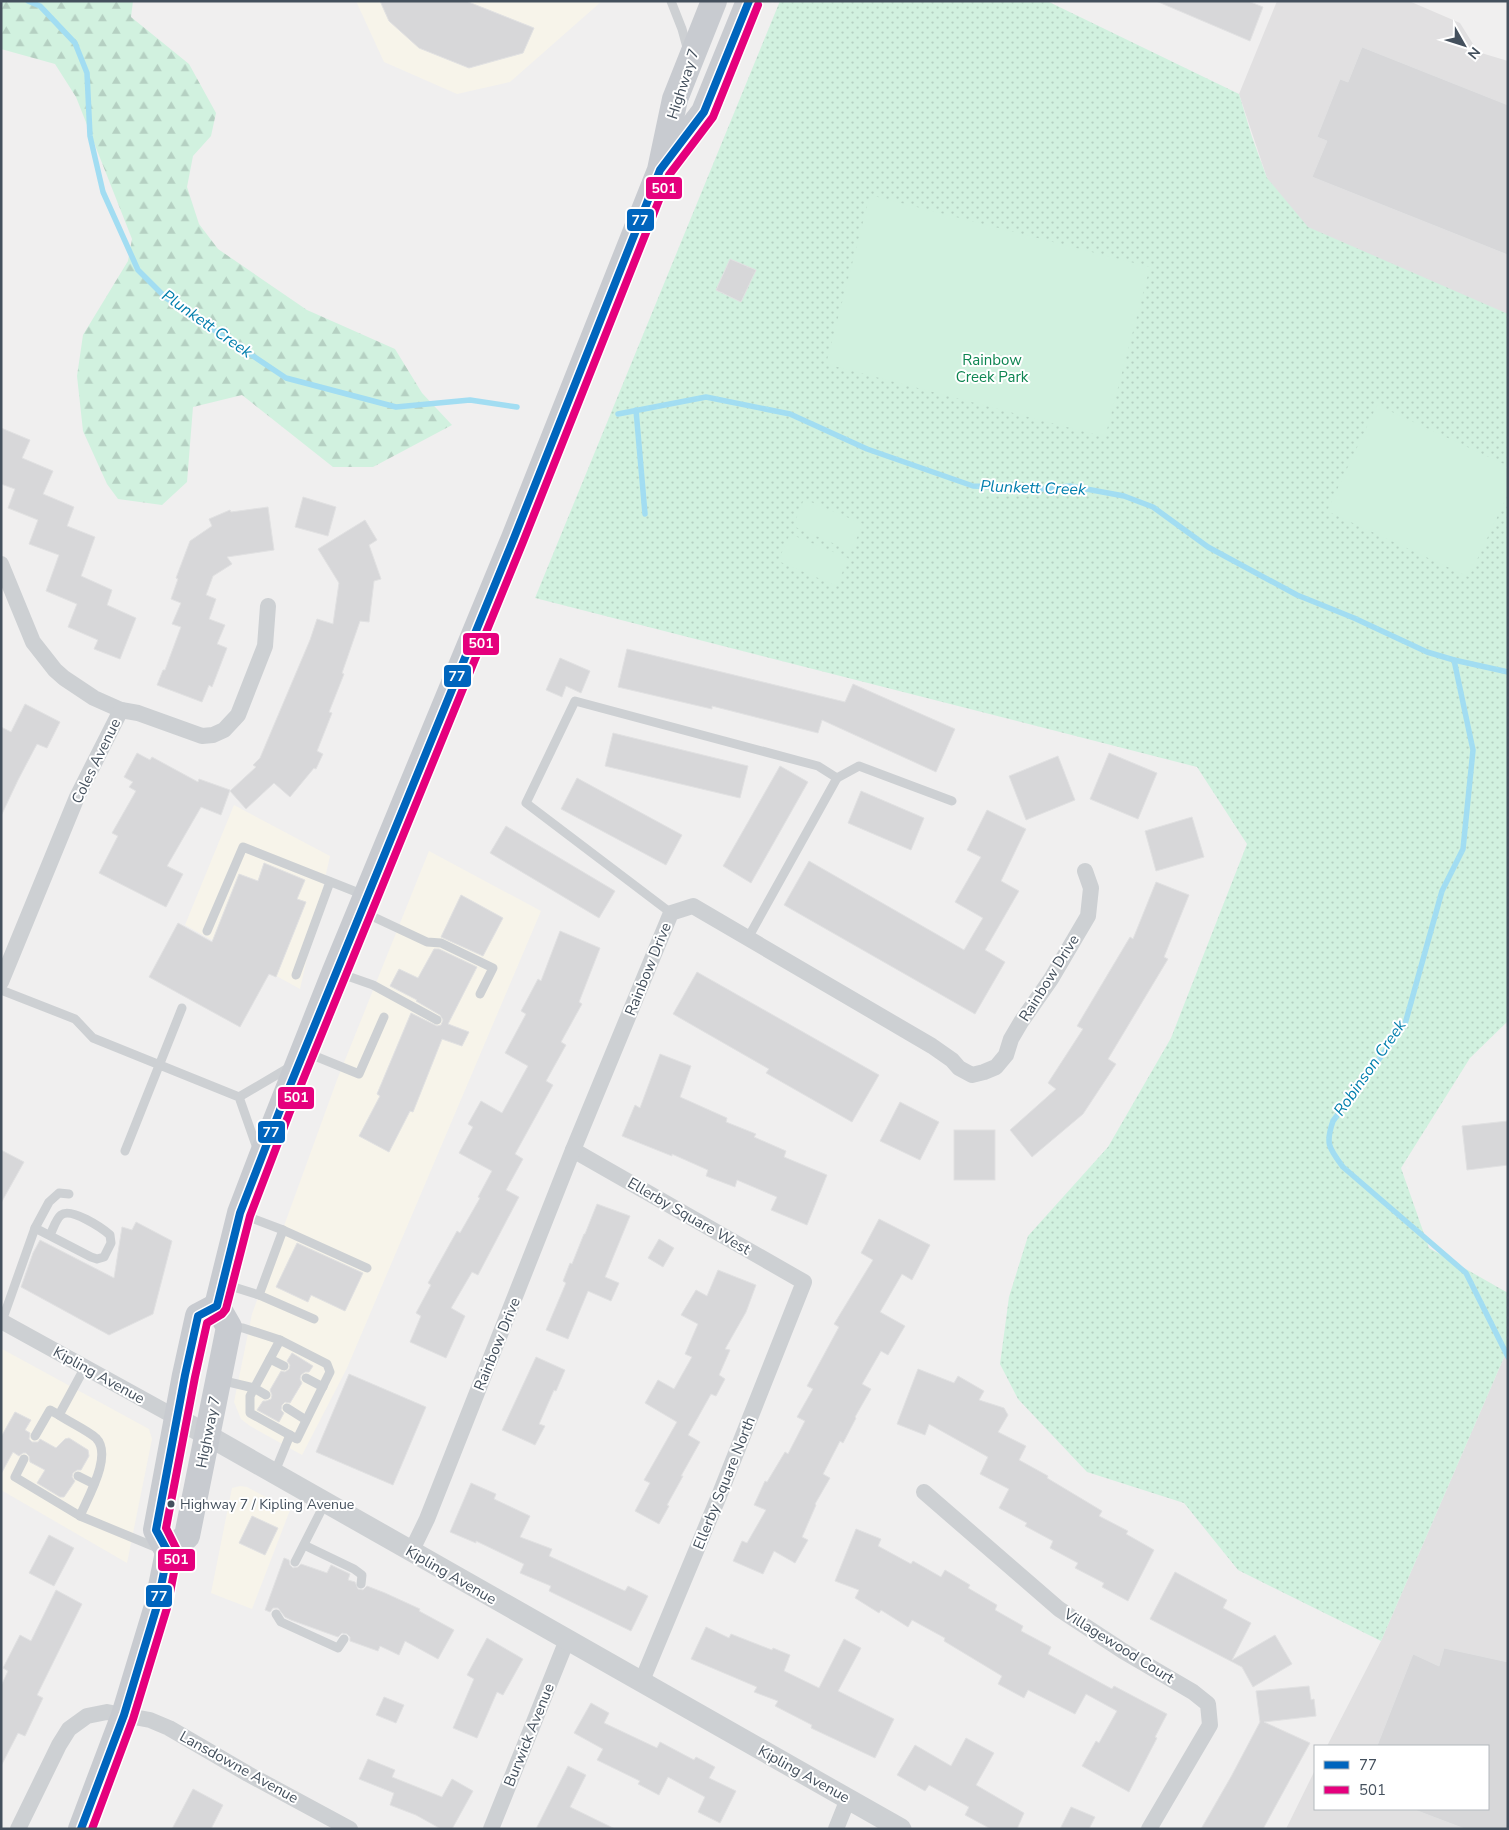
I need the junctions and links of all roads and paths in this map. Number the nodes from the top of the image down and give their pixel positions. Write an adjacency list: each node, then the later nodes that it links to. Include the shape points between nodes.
1 (671, 1): 4 (lane)
2 (714, 1): 4 (main road, Highway 7)
3 (740, 9): 5 (main road, Highway 7, via 704,112)
4 (690, 60): 5 (main road, Highway 7, via 675,99)
5 (660, 170): 13 (main road, Highway 7, via 514,538)
6 (1, 564): 8 (street, via 33,642 55,670 76,688)
7 (268, 606): 8 (street, Coles Avenue, via 265,646 238,716 224,730 202,736 138,712)
8 (121, 710): 19 (street, Coles Avenue, via 77,797)
9 (837, 778): 10 (lane, via 859,766); 14 (lane, via 818,766 574,701 526,803); 16 (lane)
10 (952, 801)
11 (1085, 871): 16 (street, Rainbow Drive, via 1091,888 1088,916 1016,1031 1006,1055 996,1067 972,1075 932,1046)
12 (330, 882): 13 (lane); 15 (lane, via 243,847); 18 (lane)
13 (363, 903): 17 (main road, Highway 7); 21 (lane, via 427,942 441,943 493,968)
14 (671, 912): 16 (street, Rainbow Drive, via 693,906); 29 (street, Rainbow Drive)
15 (207, 931)
16 (748, 938)
17 (335, 971): 24 (lane, via 373,985); 25 (main road, Highway 7)
18 (296, 975)
19 (1, 982)
20 (1, 990): 26 (lane, via 75,1019 93,1038)
21 (480, 994)
22 (182, 1008): 26 (lane)
23 (384, 1017): 25 (lane, via 359,1074)
24 (437, 1020)
25 (301, 1056): 27 (lane); 30 (main road, Highway 7)
26 (159, 1066): 27 (lane); 28 (lane)
27 (239, 1097): 30 (lane)
28 (125, 1150)
29 (573, 1150): 37 (street, Ellerby Square West); 67 (street, Rainbow Drive)
30 (261, 1158): 32 (main road, Highway 7)
31 (69, 1194): 33 (lane, via 53,1196)
32 (240, 1213): 34 (lane); 39 (main road, Highway 7)
33 (35, 1228): 35 (lane); 41 (lane)
34 (283, 1230): 36 (lane); 38 (lane)
35 (50, 1235): 35 (lane, via 97,1259 104,1257 111,1243 110,1235 105,1231 66,1212 60,1216)
36 (367, 1268)
37 (804, 1282): 73 (street, Ellerby Square North)
38 (259, 1295): 39 (lane); 40 (lane)
39 (223, 1306): 42 (lane, via 243,1328); 47 (main road, Highway 7); 53 (main road, via 198,1316)
40 (314, 1319)
41 (1, 1321): 45 (street, Kipling Avenue)
42 (280, 1340): 43 (lane); 48 (lane, via 327,1364 330,1372)
43 (270, 1359): 44 (lane); 49 (lane)
44 (284, 1366)
45 (85, 1367): 52 (lane); 53 (street, Kipling Avenue)
46 (306, 1378): 48 (lane)
47 (218, 1379): 49 (lane); 57 (main road, Highway 7)
48 (323, 1387): 54 (lane)
49 (254, 1388): 50 (lane); 55 (lane, via 250,1396 250,1413)
50 (266, 1395)
51 (287, 1408): 54 (lane)
52 (59, 1415): 56 (lane, via 50,1410); 61 (lane, via 96,1439 102,1450 101,1466)
53 (177, 1418): 57 (street, Kipling Avenue); 66 (main road, via 156,1530)
54 (306, 1420): 55 (lane, via 297,1439)
55 (290, 1435): 59 (lane)
56 (35, 1436)
57 (207, 1436): 59 (street, Kipling Avenue); 66 (main road, Highway 7, via 187,1536)
58 (24, 1459): 64 (lane, via 15,1477)
59 (274, 1474): 63 (street, Kipling Avenue)
60 (78, 1476): 61 (lane)
61 (94, 1484): 64 (lane)
62 (924, 1492): 82 (street, Villagewood Court, via 1059,1609 1208,1704 1210,1725)
63 (325, 1503): 65 (lane); 67 (street, Kipling Avenue)
64 (80, 1516): 66 (lane)
65 (304, 1544): 68 (lane); 69 (lane, via 362,1575)
66 (168, 1552): 74 (main road, via 157,1606)
67 (412, 1552): 72 (street, Kipling Avenue)
68 (295, 1562)
69 (361, 1584)
70 (276, 1614): 71 (lane, via 281,1622 338,1648)
71 (344, 1639)
72 (567, 1640): 73 (street, Kipling Avenue); 79 (street, Burwick Avenue)
73 (642, 1683): 75 (street, Kipling Avenue)
74 (124, 1715): 76 (street, Lansdowne Avenue, via 96,1713 69,1729); 77 (main road); 78 (street, Lansdowne Avenue, via 169,1728)
75 (848, 1799): 80 (street); 81 (street, Kipling Avenue)
76 (18, 1829)
77 (81, 1829)
78 (350, 1829)
79 (491, 1829)
80 (836, 1829)
81 (901, 1829)
82 (1148, 1829)

